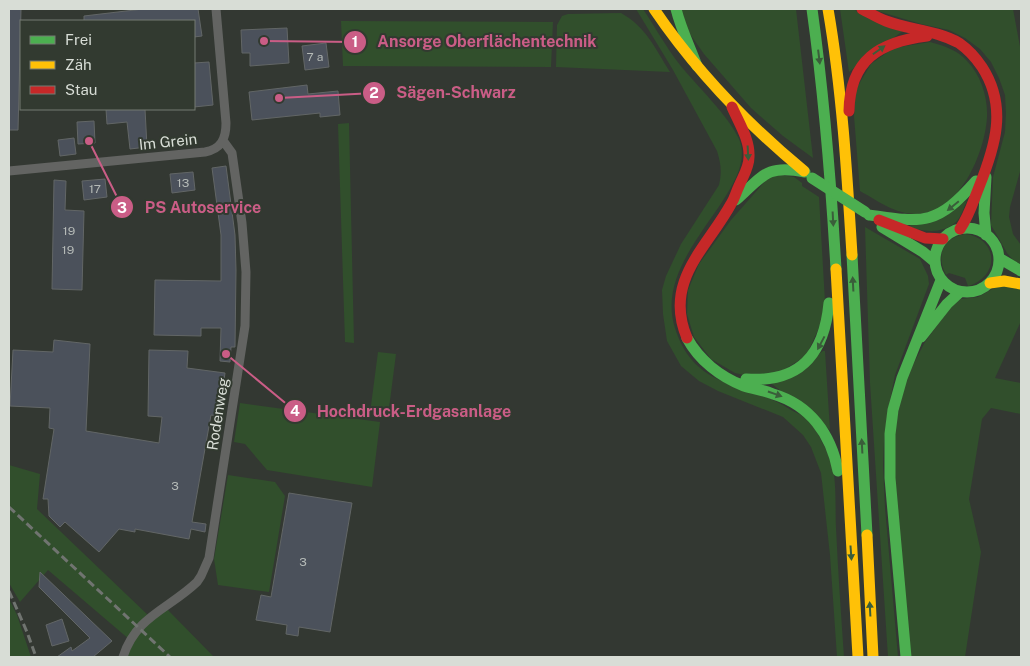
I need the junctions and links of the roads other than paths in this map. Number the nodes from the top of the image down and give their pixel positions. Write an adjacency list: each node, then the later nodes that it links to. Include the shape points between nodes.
1 (216, 9): 10 (street, via 226,116)
2 (654, 9): 8 (main road)
3 (676, 9): 8 (main road)
4 (812, 9): 21 (main road, one-way to 21, via 829,151)
5 (828, 9): 11 (main road)
6 (862, 9): 7 (main road, via 886,21)
7 (936, 36): 11 (main road, one-way to 7, via 850,90 858,70 873,53 893,42); 12 (main road, via 970,51 994,87 996,132)
8 (697, 66): 9 (main road)
9 (732, 107): 14 (main road); 15 (main road, one-way to 15, via 746,139 749,157 745,174)
10 (224, 142): 13 (street, Im Grein, via 205,152); 31 (street, Rodenweg, via 232,153 242,223 246,272 245,326 209,558 192,587 137,629)
11 (845, 158): 33 (main road, one-way to 11)
12 (986, 170): 16 (main road, one-way to 16, via 954,206 936,216 909,221); 17 (main road); 18 (main road)
13 (9, 171)
14 (808, 175): 15 (main road, via 786,167 772,169); 16 (main road, bridge)
15 (730, 205): 29 (main road, via 699,250 686,274 680,297 684,330 693,350 707,364)
16 (867, 214): 19 (main road, via 912,234); 22 (main road, via 890,234)
17 (960, 229): 18 (main road, via 977,230); 19 (main road)
18 (986, 235): 20 (main road, via 996,245)
19 (943, 239): 22 (main road)
20 (1000, 258): 23 (main road); 25 (main road, via 999,268)
21 (836, 261): 29 (main road, one-way to 29, via 826,329 819,347 809,360 790,374 774,379); 30 (main road)
22 (935, 262): 24 (main road)
23 (1021, 272)
24 (941, 280): 27 (main road); 28 (main road)
25 (990, 283): 26 (main road, via 1009,281); 27 (main road, via 974,292)
26 (1021, 284)
27 (960, 292): 28 (main road)
28 (914, 347): 34 (main road, via 896,398 890,447)
29 (730, 378): 30 (main road, one-way to 30, via 790,400 820,424 834,449 838,478)
30 (848, 504): 32 (main road, one-way to 32)
31 (123, 657)
32 (858, 657)
33 (873, 657)
34 (906, 657)

